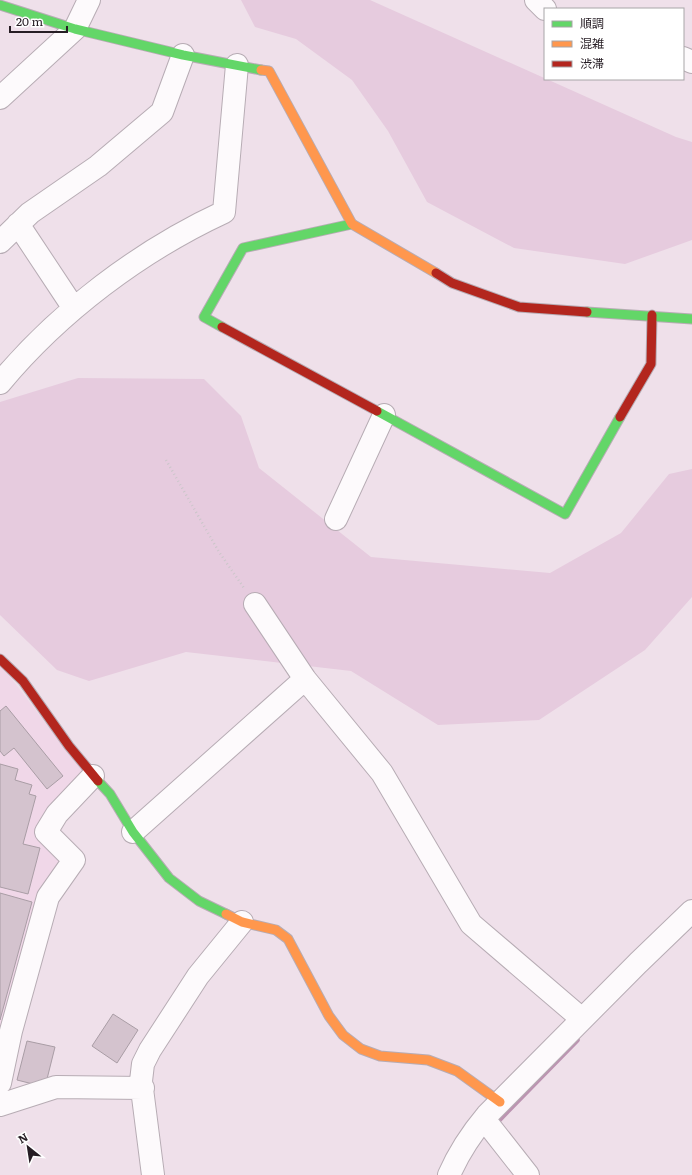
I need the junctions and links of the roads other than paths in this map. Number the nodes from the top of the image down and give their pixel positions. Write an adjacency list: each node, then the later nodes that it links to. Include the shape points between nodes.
1 (89, 0): 5 (street)
2 (536, 0): 4 (street)
3 (0, 4): 5 (street)
4 (544, 8)
5 (75, 29): 6 (street); 8 (street)
6 (183, 55): 7 (street); 9 (street, via 162,112 98,166)
7 (237, 65): 10 (street, via 269,71); 12 (street, via 224,212 154,252)
8 (0, 98)
9 (18, 224): 11 (street); 12 (street)
10 (352, 224): 13 (street, via 452,282 519,307); 16 (street, via 243,248 204,317)
11 (0, 242)
12 (73, 307): 15 (street, via 15,364)
13 (652, 315): 14 (street); 16 (street, via 651,364 565,514)
14 (692, 319)
15 (0, 383)
16 (384, 415): 17 (street)
17 (336, 519)
18 (255, 604): 20 (street)
19 (0, 659): 21 (street, via 23,681)
20 (305, 679): 22 (street); 25 (street, via 382,773 471,924)
21 (93, 776): 22 (street, via 110,794); 26 (street, via 57,814 46,832 74,860 48,897 11,1031)
22 (133, 832): 24 (street, via 169,878 199,901)
23 (692, 911): 25 (street)
24 (242, 922): 27 (street, via 198,976 150,1050 143,1064); 28 (street, via 276,930 288,939 329,1016 343,1035 361,1049 380,1056 428,1060 458,1071)
25 (582, 1019): 28 (street)
26 (0, 1083)
27 (143, 1088): 29 (street, via 56,1087); 31 (street)
28 (500, 1102): 30 (street)
29 (0, 1105)
30 (484, 1119): 32 (street, via 461,1150); 33 (street)
31 (153, 1175)
32 (449, 1175)
33 (528, 1175)

